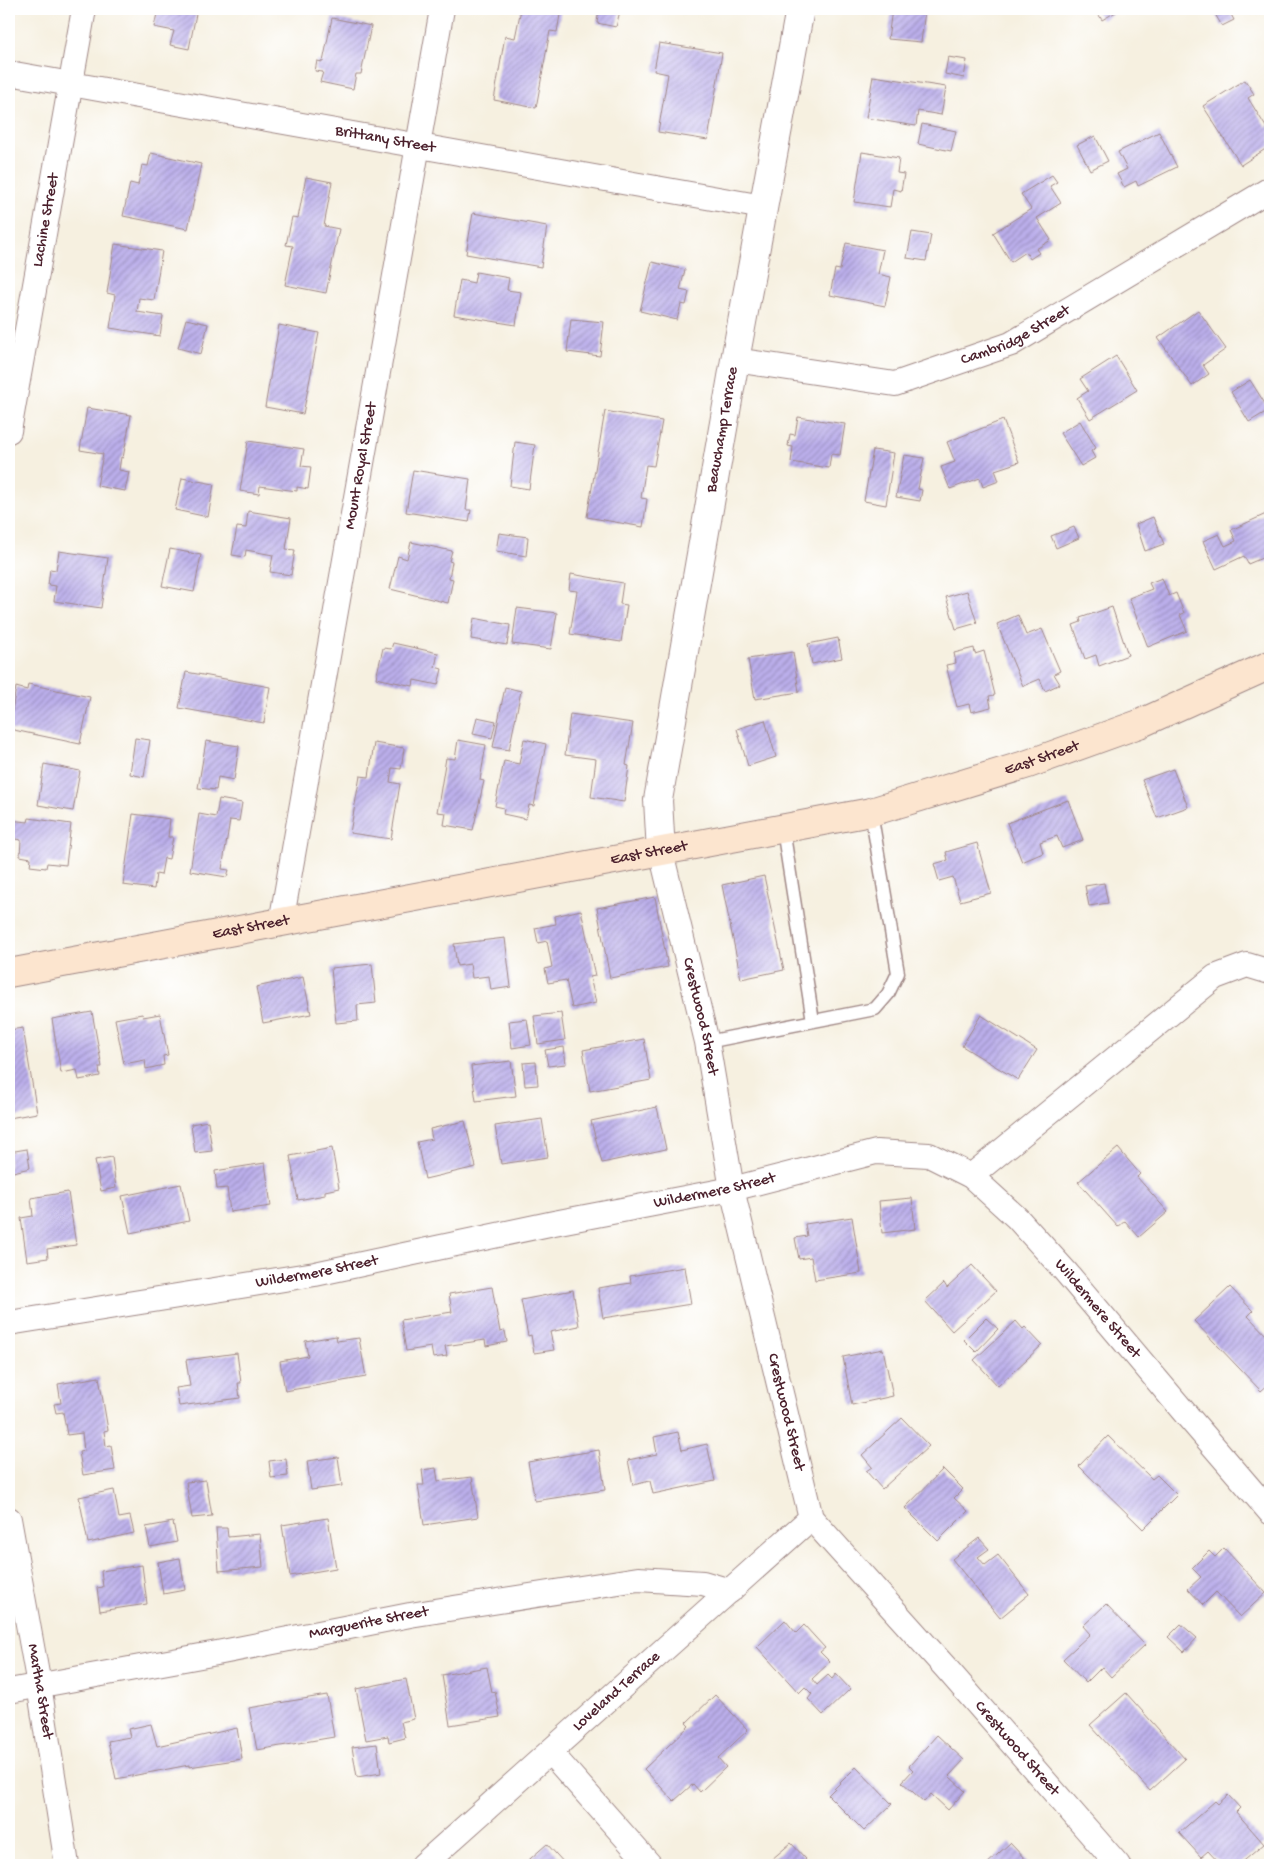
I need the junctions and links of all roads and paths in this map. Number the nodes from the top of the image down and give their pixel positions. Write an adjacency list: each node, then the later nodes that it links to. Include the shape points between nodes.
1 (84, 9): 5 (street, Lachine Street)
2 (442, 9): 6 (street, Mount Royal Street)
3 (800, 9): 8 (street, Beauchamp Terrace)
4 (9, 73): 5 (street, Brittany Street)
5 (72, 85): 6 (street, Brittany Street); 10 (street, Lachine Street)
6 (417, 146): 8 (street, Brittany Street); 15 (street, Mount Royal Street)
7 (1270, 189): 9 (street, Cambridge Street, via 1010,344 895,384)
8 (763, 208): 9 (street, Beauchamp Terrace)
9 (734, 360): 14 (street, Beauchamp Terrace, via 658,800)
10 (9, 431)
11 (1270, 665): 12 (main road, East Street, via 1139,724 1028,764)
12 (871, 812): 13 (main road, East Street); 18 (lane, via 898,973 888,994 875,1009)
13 (783, 829): 14 (main road, East Street); 18 (lane)
14 (661, 852): 15 (main road, East Street); 19 (street, Crestwood Street)
15 (281, 923): 17 (main road, East Street)
16 (1270, 972): 20 (street, via 1247,965 1215,977)
17 (9, 973)
18 (814, 1021): 19 (lane)
19 (707, 1042): 21 (street, Crestwood Street)
20 (971, 1176): 21 (street, Wildermere Street, via 929,1155 876,1152); 23 (street, Wildermere Street, via 1017,1218 1065,1270)
21 (732, 1189): 22 (street, Wildermere Street, via 315,1274); 24 (street, Crestwood Street)
22 (9, 1323)
23 (1270, 1512)
24 (810, 1518): 26 (street, Loveland Terrace); 33 (street, Crestwood Street)
25 (9, 1519): 27 (street, Martha Street)
26 (730, 1590): 27 (street, Marguerite Street, via 703,1583 638,1579 410,1615); 29 (street, Loveland Terrace)
27 (39, 1685): 28 (street, Marguerite Street); 30 (street, Martha Street)
28 (9, 1691)
29 (550, 1752): 31 (street, Loveland Terrace); 32 (street)
30 (68, 1865)
31 (422, 1865)
32 (650, 1865)
33 (1118, 1865)

